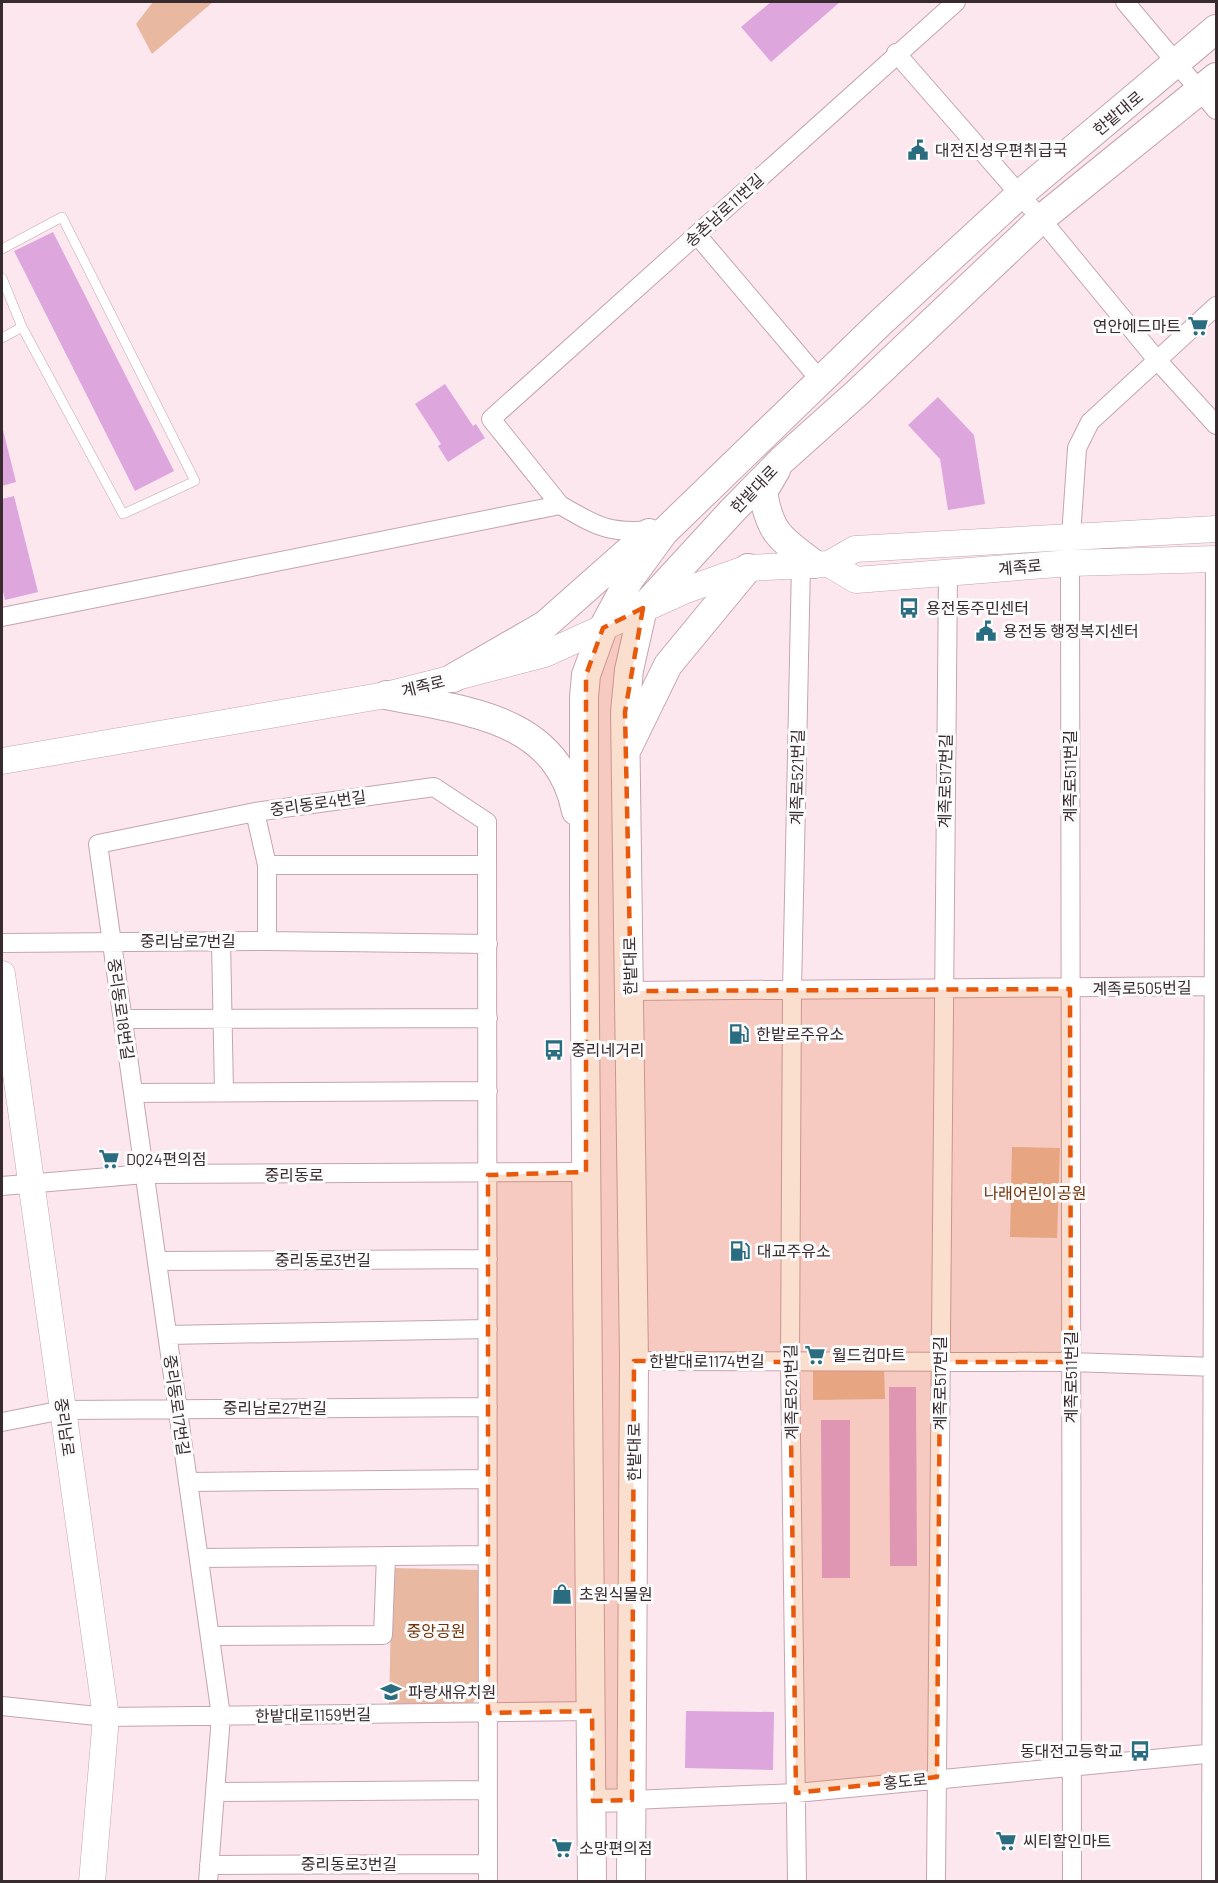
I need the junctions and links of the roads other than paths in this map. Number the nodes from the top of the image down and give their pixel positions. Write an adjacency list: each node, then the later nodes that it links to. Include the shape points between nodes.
1 (956, 2): 4 (street, 송촌남로11번길)
2 (1125, 2): 5 (street)
3 (1216, 29): 5 (main road, 한밭대로)
4 (896, 53): 7 (street); 9 (street, 송촌남로11번길)
5 (1178, 63): 6 (street); 7 (main road, 한밭대로)
6 (1211, 92): 8 (main road, 한밭대로)
7 (1019, 195): 8 (street); 16 (main road, 한밭대로)
8 (1041, 219): 15 (street); 18 (main road, 한밭대로)
9 (697, 235): 16 (street); 20 (street, 송촌남로11번길, via 491,419)
10 (2, 249): 13 (lane, via 62,217 195,481 123,514)
11 (2, 278): 13 (lane)
12 (1216, 306): 15 (street)
13 (22, 327): 14 (lane)
14 (2, 338)
15 (1157, 360): 17 (street); 23 (street, via 1090,422 1077,448)
16 (820, 380): 19 (main road, 한밭대로)
17 (1216, 425)
18 (782, 460): 26 (main road, via 763,492 768,519 782,540); 29 (main road, 한밭대로)
19 (712, 485): 22 (main road, via 688,496); 31 (main road, 한밭대로, via 664,532 628,580)
20 (560, 505): 22 (street, via 608,530); 30 (street)
21 (1216, 529): 23 (main road, 계족로)
22 (652, 530): 32 (main road, via 545,625)
23 (1071, 536): 26 (main road, 계족로, via 855,549)
24 (1216, 559): 25 (main road, 계족로); 34 (street, 계족로505번길)
25 (1070, 563): 28 (main road, 계족로); 51 (street, 계족로511번길)
26 (815, 564): 27 (main road, 계족로); 28 (main road, 계족로, via 856,580); 53 (street, 계족로521번길)
27 (748, 568): 29 (main road, 계족로); 35 (main road, via 668,665)
28 (948, 573): 50 (street, 계족로517번길)
29 (644, 608): 31 (main road, 계족로); 35 (main road, 한밭대로, via 626,693)
30 (2, 617)
31 (603, 628): 32 (main road, 계족로, via 545,654); 42 (main road, 한밭대로, via 586,675 584,697)
32 (453, 678): 33 (main road, 계족로)
33 (386, 695): 36 (main road, 계족로); 42 (main road, via 481,713 519,730 556,761 574,800 580,827)
34 (1216, 705): 41 (street, 계족로505번길)
35 (626, 752): 52 (main road, 한밭대로)
36 (2, 761)
37 (255, 812): 38 (street, 중리동로4번길); 39 (street, 중리동로4번길, via 434,787 487,822); 40 (street)
38 (98, 844): 45 (street, 중리동로18번길)
39 (487, 865): 40 (street); 47 (street, 중리동로4번길)
40 (267, 866): 44 (street)
41 (1215, 877): 49 (street, 계족로505번길)
42 (584, 892): 60 (main road, 한밭대로)
43 (220, 941): 44 (street, 중리남로7번길); 45 (street, 중리남로7번길); 54 (street)
44 (267, 941): 47 (street, 중리남로7번길)
45 (112, 942): 46 (street, 중리남로7번길); 56 (street, 중리동로18번길)
46 (2, 943)
47 (488, 944): 55 (street, 중리동로4번길)
48 (2, 974): 63 (main road, 중리남로)
49 (1215, 987): 51 (street, 계족로505번길); 73 (street, 계족로505번길)
50 (943, 989): 51 (street); 53 (street); 71 (street, 계족로517번길)
51 (1070, 989): 72 (street, 계족로511번길)
52 (631, 991): 53 (street); 69 (main road, 한밭대로)
53 (792, 991): 70 (street, 계족로521번길)
54 (221, 1018): 55 (street); 56 (street); 58 (street)
55 (488, 1018): 57 (street, 중리동로4번길)
56 (123, 1019): 59 (street, 중리동로18번길)
57 (488, 1091): 58 (street); 62 (street, 중리동로4번길)
58 (224, 1092): 59 (street)
59 (133, 1093): 61 (street, 중리동로18번길)
60 (586, 1172): 62 (street, 중리동로); 85 (main road, 한밭대로)
61 (145, 1174): 62 (street, 중리동로); 63 (street, 중리동로); 66 (street, 중리동로17번길)
62 (489, 1175): 65 (street, 중리동로3번길)
63 (31, 1182): 64 (street, 중리동로); 76 (main road, 중리남로)
64 (2, 1186)
65 (488, 1259): 66 (street, 중리동로3번길); 67 (street, 중리동로3번길)
66 (157, 1261): 68 (street, 중리동로17번길)
67 (488, 1329): 68 (street); 74 (street, 중리동로3번길)
68 (167, 1335): 75 (street, 중리동로17번길)
69 (634, 1361): 70 (street, 한밭대로1174번길); 95 (main road, 한밭대로)
70 (790, 1362): 71 (street, 한밭대로1174번길); 94 (street, 계족로521번길)
71 (940, 1362): 72 (street, 한밭대로1174번길); 91 (street, 계족로517번길)
72 (1071, 1362): 73 (street, 한밭대로1174번길); 90 (street, 계족로511번길)
73 (1214, 1367): 89 (street, 계족로505번길)
74 (488, 1407): 75 (street, 중리남로27번길); 78 (street, 중리동로3번길)
75 (178, 1409): 76 (street, 중리남로27번길); 79 (street, 중리동로17번길)
76 (63, 1410): 77 (street, 중리남로27번길); 88 (main road, 중리남로)
77 (2, 1422)
78 (488, 1479): 79 (street); 80 (street, 중리동로3번길)
79 (188, 1482): 82 (street, 중리동로17번길)
80 (488, 1555): 81 (street); 86 (street, 중리동로3번길)
81 (386, 1556): 82 (street); 83 (street, via 383,1635)
82 (199, 1558): 83 (street, 중리동로17번길)
83 (210, 1636): 87 (street, 중리동로17번길)
84 (2, 1706): 88 (street, 한밭대로1159번길)
85 (592, 1711): 86 (street, 한밭대로1159번길); 96 (main road, 한밭대로)
86 (488, 1713): 87 (street, 한밭대로1159번길); 92 (street, 중리동로3번길)
87 (221, 1716): 88 (street, 한밭대로1159번길); 93 (street, 중리동로17번길)
88 (106, 1717): 99 (main road, 중리남로)
89 (1214, 1753): 90 (street, 홍도로); 105 (street, 계족로505번길)
90 (1072, 1765): 91 (street, 홍도로); 104 (street, 계족로511번길)
91 (937, 1777): 94 (street, 홍도로); 103 (street, 계족로517번길)
92 (488, 1790): 93 (street); 98 (street, 중리동로3번길)
93 (215, 1792): 97 (street, 중리동로17번길)
94 (796, 1792): 95 (street, 홍도로); 102 (street, 계족로521번길)
95 (632, 1800): 96 (street, 홍도로); 101 (main road, 한밭대로)
96 (593, 1801): 100 (main road, 한밭대로)
97 (209, 1873): 98 (street, 중리동로3번길)
98 (488, 1873)
99 (92, 1881)
100 (592, 1881)
101 (631, 1881)
102 (797, 1881)
103 (936, 1881)
104 (1072, 1881)
105 (1211, 1881)

